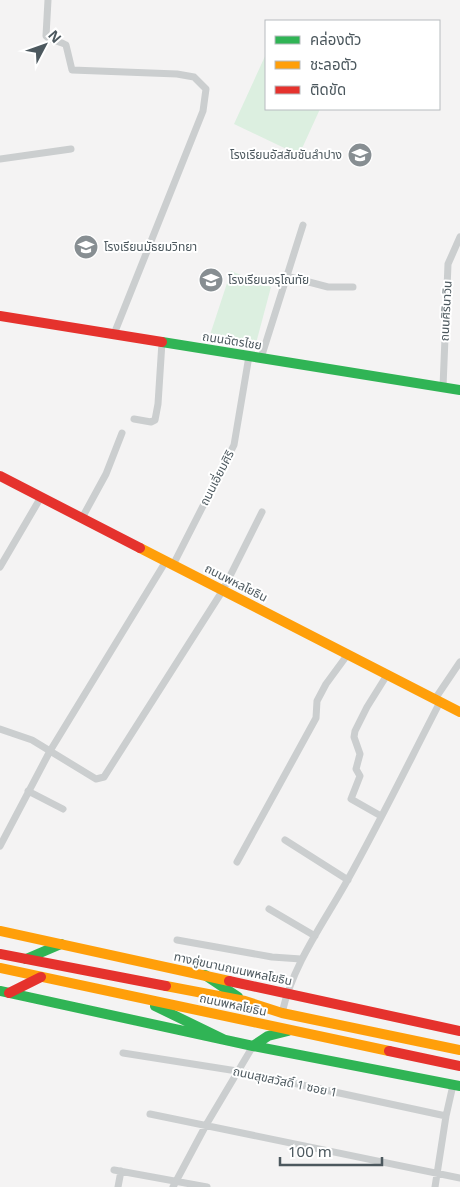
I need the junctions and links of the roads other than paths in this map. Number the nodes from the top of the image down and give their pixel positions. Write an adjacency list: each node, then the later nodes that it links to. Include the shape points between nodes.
1 (48, 0): 9 (street, via 46,36 66,45 72,70 177,74 194,77 206,89 203,111)
2 (71, 149): 3 (street)
3 (0, 159)
4 (303, 225): 6 (street)
5 (460, 237): 13 (street, ถนนศิรินาวิน, via 448,264)
6 (286, 276): 7 (street, via 328,287); 12 (street)
7 (353, 287)
8 (0, 316): 9 (main road, ถนนฉัตรไชย)
9 (114, 334): 10 (main road, ถนนฉัตรไชย)
10 (162, 342): 11 (main road, ถนนฉัตรไชย); 15 (street, via 155,420)
11 (249, 356): 12 (main road, ถนนฉัตรไชย); 21 (street, ถนนเอี่ยมศิริ, via 234,445)
12 (261, 358): 13 (main road, ถนนฉัตรไชย)
13 (442, 387): 14 (main road, ถนนฉัตรไชย)
14 (460, 390)
15 (134, 419)
16 (122, 433): 20 (street, via 106,474)
17 (0, 476): 18 (main road, ถนนพหลโยธิน)
18 (41, 497): 20 (main road, ถนนพหลโยธิน); 22 (street)
19 (262, 512): 23 (street)
20 (82, 518): 21 (main road, ถนนพหลโยธิน)
21 (170, 563): 23 (main road, ถนนพหลโยธิน); 30 (street, ถนนเอี่ยมศิริ)
22 (0, 567)
23 (224, 590): 24 (main road, ถนนพหลโยธิน); 30 (street, via 104,778 96,779)
24 (348, 654): 26 (main road, ถนนพหลโยธิน); 36 (street, via 326,684 317,701 316,718)
25 (460, 662): 27 (street)
26 (387, 675): 27 (main road, ถนนพหลโยธิน); 33 (street, via 355,731 360,754 356,769 360,776 351,799)
27 (438, 701): 28 (main road, ถนนพหลโยธิน); 33 (street)
28 (460, 712)
29 (0, 729): 30 (street, via 32,740)
30 (50, 751): 31 (street, ถนนเอี่ยมศิริ)
31 (28, 791): 32 (street); 35 (street, ถนนเอี่ยมศิริ)
32 (63, 809)
33 (381, 816): 37 (street)
34 (285, 840): 37 (street)
35 (0, 846)
36 (237, 862)
37 (348, 880): 40 (street)
38 (269, 909): 40 (street)
39 (0, 930): 42 (main road, ทางคู่ขนานถนนพหลโยธิน)
40 (315, 936): 45 (street)
41 (177, 940): 45 (street)
42 (61, 944): 44 (main road); 47 (main road, ทางคู่ขนานถนนพหลโยธิน)
43 (0, 954): 44 (main road, ถนนพหลโยธิน)
44 (26, 959): 52 (main road, ถนนพหลโยธิน)
45 (301, 959): 50 (street)
46 (0, 968): 48 (main road, ถนนพหลโยธิน)
47 (204, 976): 50 (main road, ทางคู่ขนานถนนพหลโยธิน); 52 (main road)
48 (41, 977): 49 (main road); 51 (main road, ถนนพหลโยธิน)
49 (4, 992): 56 (main road)
50 (286, 993): 53 (street); 55 (main road, ทางคู่ขนานถนนพหลโยธิน)
51 (138, 997): 54 (main road, ถนนพหลโยธิน); 56 (main road)
52 (245, 1001): 53 (main road, ถนนพหลโยธิน)
53 (282, 1013): 58 (main road, ถนนพหลโยธิน)
54 (293, 1030): 57 (main road, via 268,1036); 60 (main road, ถนนพหลโยธิน)
55 (460, 1031)
56 (225, 1040): 57 (main road)
57 (253, 1046): 61 (street); 62 (main road)
58 (460, 1050)
59 (123, 1053): 61 (street, ถนนสุขสวัสดิ์ 1 ซอย 1)
60 (460, 1066)
61 (237, 1071): 64 (street, ถนนสุขสวัสดิ์ 1 ซอย 1); 65 (street)
62 (456, 1085): 64 (street)
63 (150, 1114): 65 (street)
64 (446, 1116): 66 (street)
65 (206, 1125): 66 (street); 68 (street)
66 (437, 1173): 67 (street); 71 (street)
67 (460, 1178)
68 (175, 1184): 69 (street, via 117,1170); 70 (street)
69 (118, 1187)
70 (207, 1187)
71 (435, 1187)

